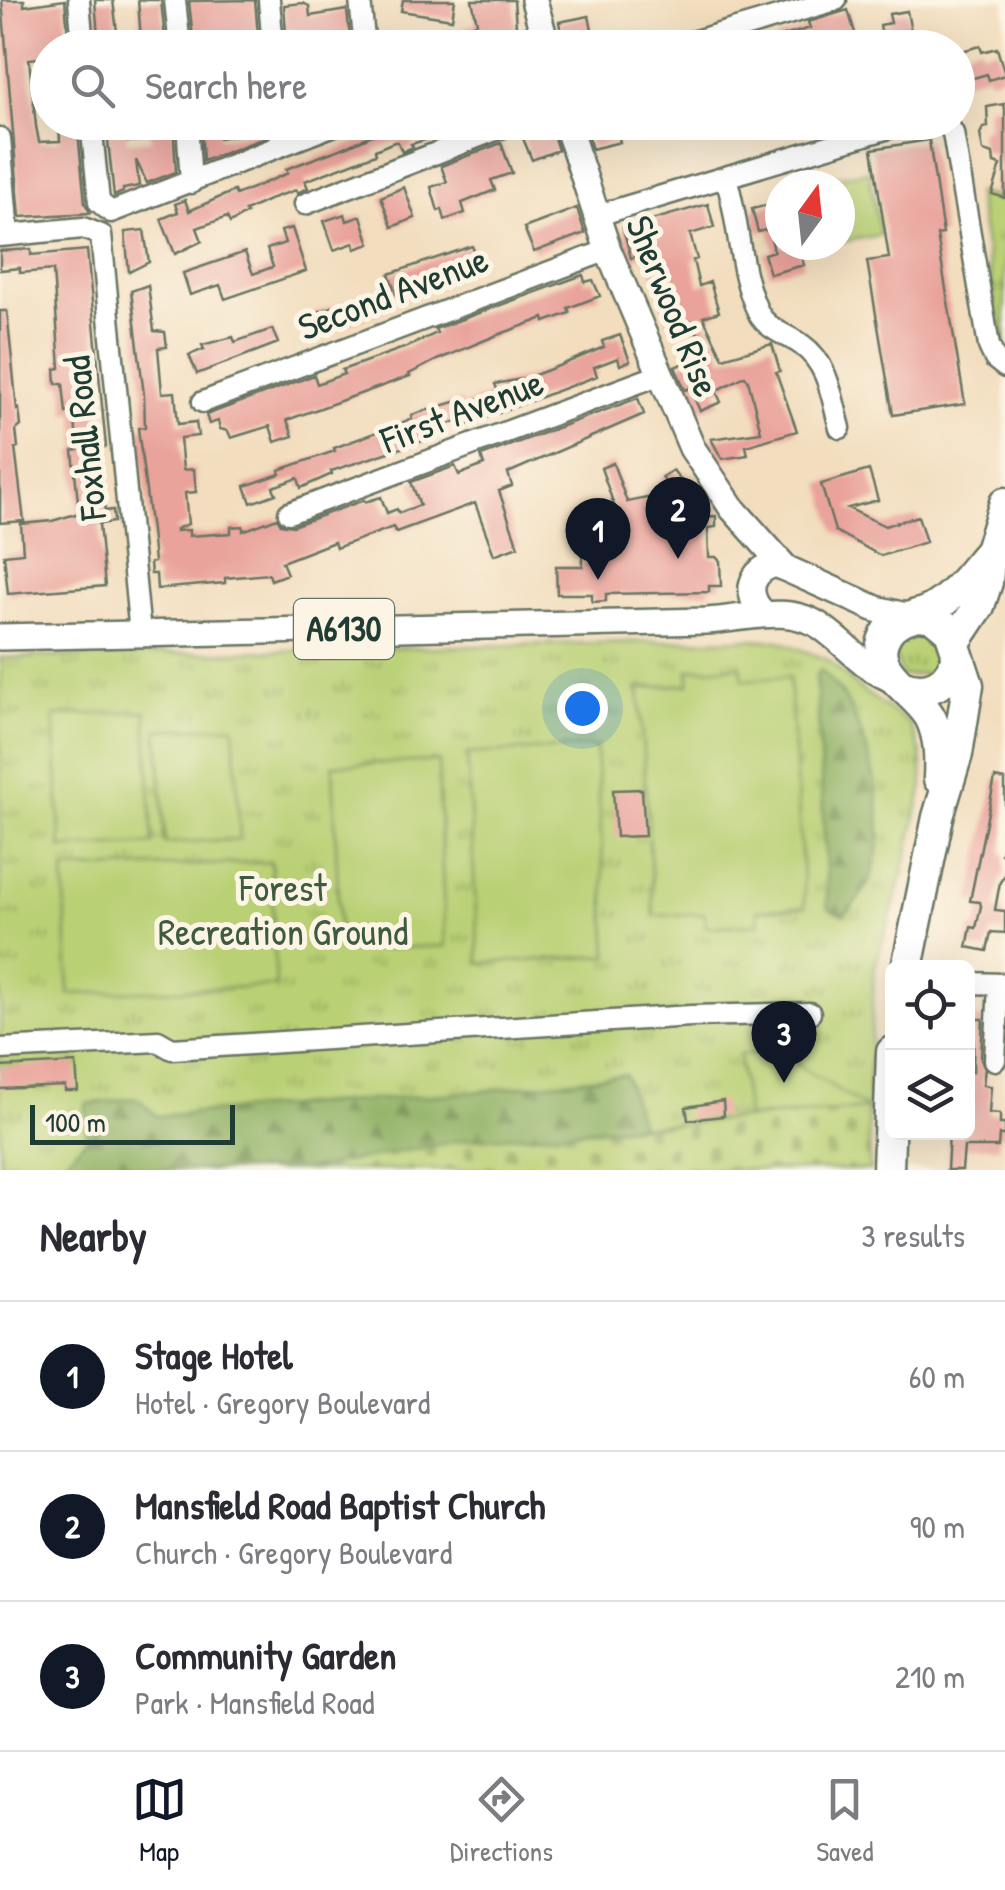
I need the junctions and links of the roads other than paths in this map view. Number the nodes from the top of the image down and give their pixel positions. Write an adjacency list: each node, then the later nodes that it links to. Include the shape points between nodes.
1 (79, 0): 7 (street)
2 (176, 0): 8 (street)
3 (269, 0): 9 (street)
4 (360, 0): 10 (street)
5 (534, 0): 11 (main road)
6 (836, 0): 12 (street)
7 (82, 30)
8 (178, 30)
9 (272, 30)
10 (363, 30)
11 (541, 30)
12 (733, 30)
13 (0, 138): 27 (street)
14 (92, 140): 24 (street, via 99,202 112,212)
15 (188, 140): 24 (street)
16 (282, 140): 22 (street)
17 (295, 140): 22 (street)
18 (470, 140): 25 (street)
19 (572, 140): 26 (main road, Sherwood Rise)
20 (851, 140): 23 (street)
21 (954, 140): 29 (street, via 989,346)
22 (282, 145): 24 (street)
23 (726, 178): 26 (street); 32 (street, via 759,313 816,358)
24 (191, 183)
25 (305, 204)
26 (595, 216): 28 (main road, Sherwood Rise)
27 (4, 235): 40 (street, Foxhall Road, via 84,228 101,236)
28 (608, 250): 30 (main road, Sherwood Rise); 31 (street, Second Avenue)
29 (1005, 367)
30 (659, 374): 34 (main road, Sherwood Rise, via 692,448); 35 (street, First Avenue)
31 (202, 402)
32 (840, 428)
33 (1005, 503): 36 (highway)
34 (732, 508): 37 (main road, Sherwood Rise); 38 (main road, Sherwood Rise)
35 (289, 513)
36 (990, 551): 39 (highway, via 949,597); 42 (highway, via 979,606)
37 (790, 569): 38 (main road, via 769,565); 38 (main road, via 802,586 801,600); 39 (main road, via 876,609)
38 (763, 600): 40 (main road, A6130, via 730,620); 43 (main road, via 818,624 868,668)
39 (914, 616): 42 (highway, via 940,621); 43 (highway, via 894,625 883,642 883,661)
40 (140, 634): 41 (main road, A6130)
41 (0, 637)
42 (956, 649): 43 (highway, via 952,672 935,687); 44 (highway, via 968,685)
43 (897, 683): 44 (highway, via 930,716 938,737)
44 (938, 816): 45 (highway)
45 (909, 960)
46 (975, 983): 47 (street)
47 (1002, 984): 50 (street)
48 (810, 1013): 49 (street, via 172,1049 158,1041)
49 (0, 1049)
50 (995, 1060)
51 (889, 1140): 52 (highway)
52 (888, 1170)

